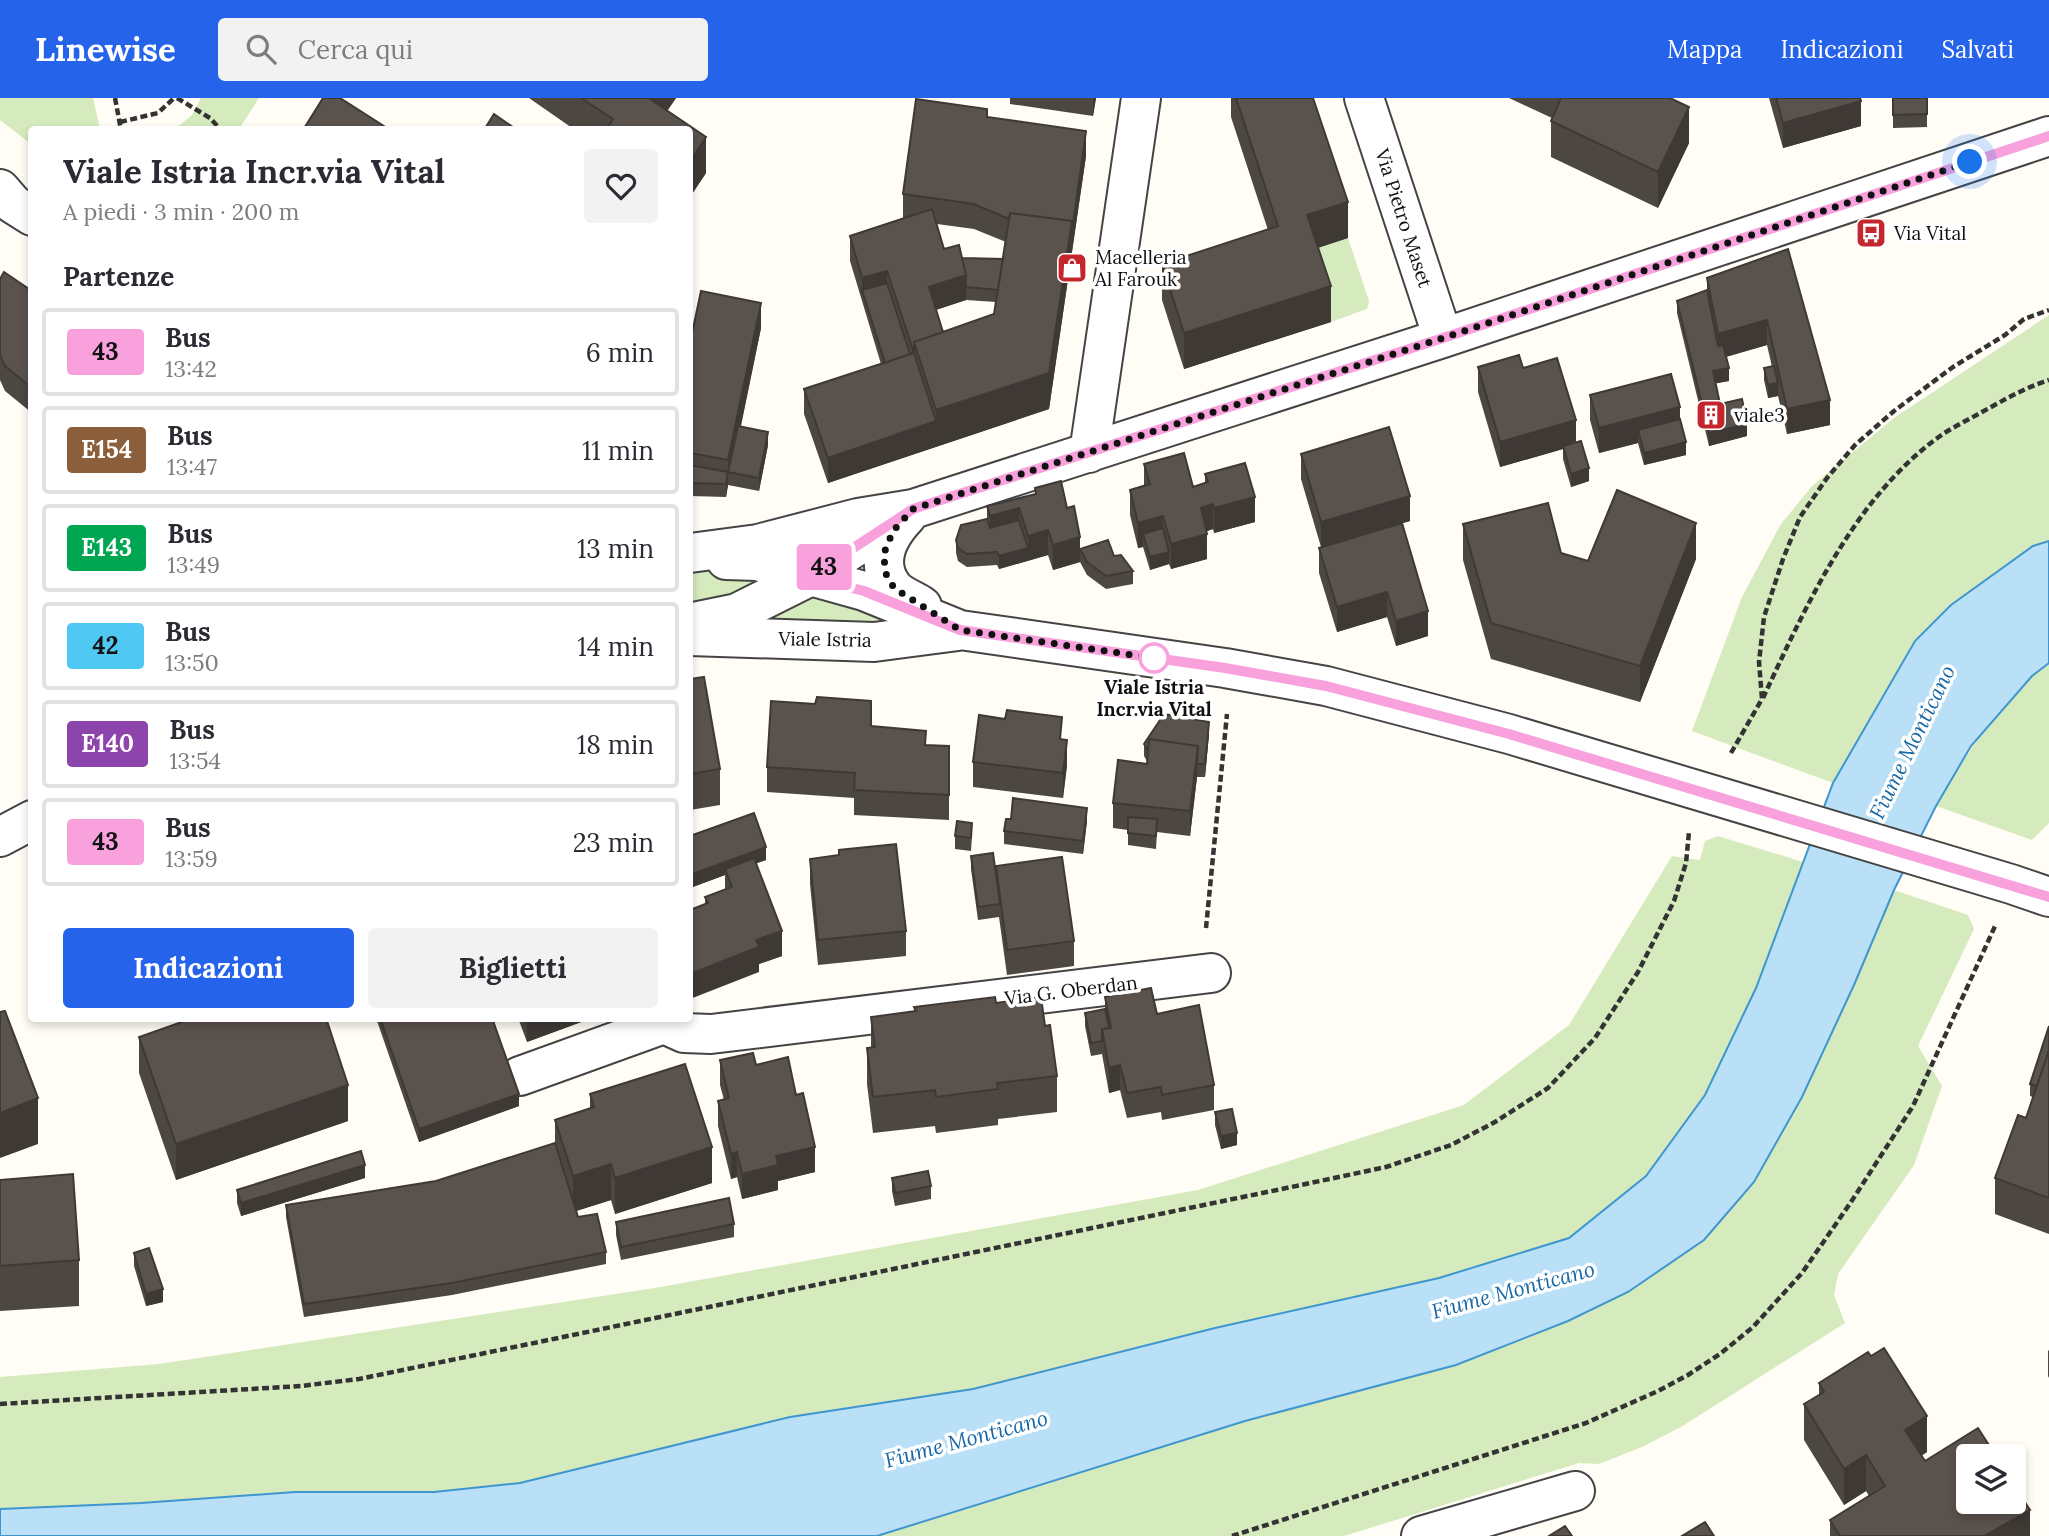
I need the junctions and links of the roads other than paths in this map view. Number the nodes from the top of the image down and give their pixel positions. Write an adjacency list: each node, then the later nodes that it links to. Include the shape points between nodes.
1 (1141, 98): 5 (street)
2 (1364, 98): 4 (street, Via Pietro Maset)
3 (2049, 136): 4 (street)
4 (1443, 338): 5 (street)
5 (1089, 453): 6 (street)
6 (913, 509): 7 (street); 9 (street); 11 (street, via 893,531 884,553 885,572 894,588)
7 (693, 555)
8 (693, 556): 9 (street, Viale Istria, via 757,561)
9 (809, 577): 10 (street, via 737,614); 11 (street, Viale Istria, via 864,591)
10 (693, 622)
11 (960, 630): 12 (street, Viale Istria, via 874,642); 15 (street, Viale Istria, via 1326,686 1509,734)
12 (693, 636)
13 (28, 822): 14 (street)
14 (0, 836)
15 (2049, 897)
16 (1212, 973): 18 (street, Via G. Oberdan, via 711,1034 684,1033)
17 (660, 1022): 19 (street, Via G. Oberdan)
18 (665, 1022)
19 (520, 1076)
20 (1575, 1491): 21 (street)
21 (1421, 1536)

